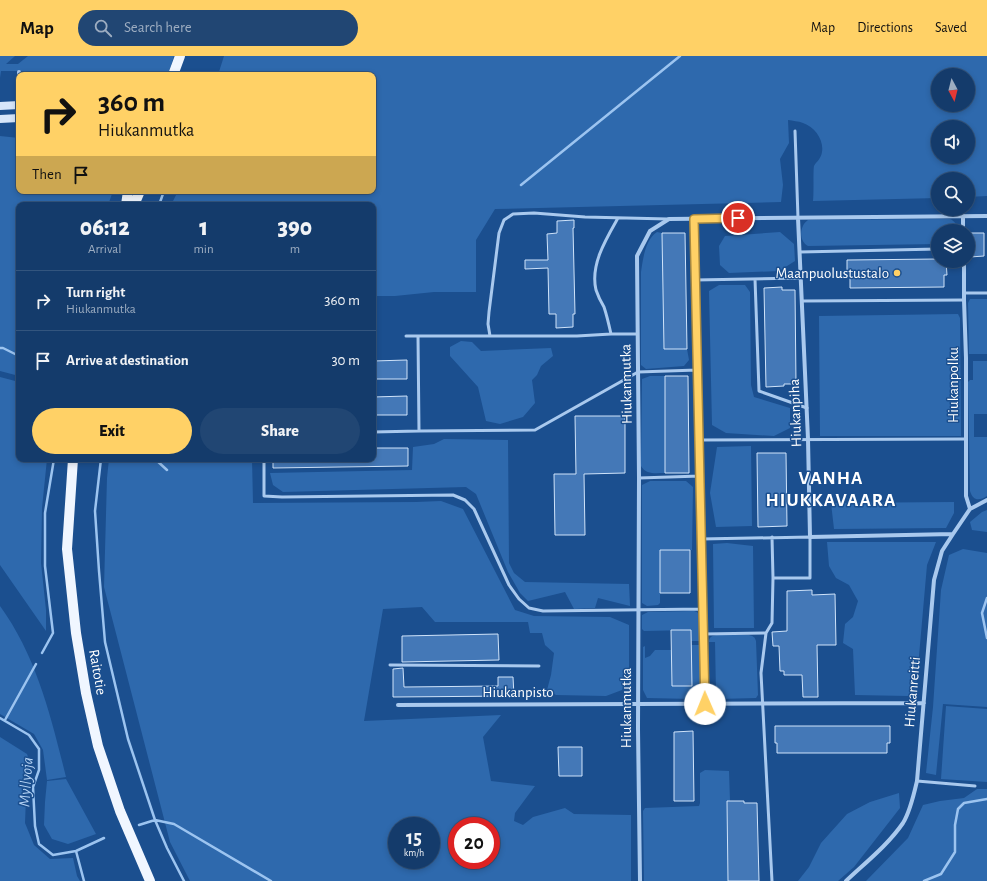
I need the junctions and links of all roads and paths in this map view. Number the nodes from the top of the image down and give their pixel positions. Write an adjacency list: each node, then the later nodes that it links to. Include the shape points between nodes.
1 (180, 56): 2 (main road); 3 (main road)
2 (174, 72)
3 (178, 72)
4 (16, 105): 5 (street)
5 (0, 106)
6 (16, 118): 7 (street)
7 (0, 119)
8 (794, 131): 13 (lane)
9 (963, 216): 13 (street); 16 (street)
10 (975, 216): 11 (street)
11 (987, 216)
12 (618, 218): 14 (lane); 27 (lane, via 606,238 595,275 596,290 607,316); 31 (lane, via 534,213 513,214 504,220 499,233 488,312)
13 (798, 218): 15 (street); 18 (street, Hiukanpiha)
14 (669, 219): 15 (street); 28 (street, Hiukanmutka, via 650,231 638,256)
15 (694, 219): 22 (lane)
16 (963, 224)
17 (931, 249): 18 (lane)
18 (800, 252): 20 (street, Hiukanpiha)
19 (964, 268): 23 (street, Hiukanpolku)
20 (801, 278): 21 (lane); 26 (street, Hiukanpiha)
21 (754, 279): 22 (lane); 34 (lane, via 759,390)
22 (695, 280): 32 (lane)
23 (964, 293): 24 (lane); 25 (street, Hiukanpolku)
24 (987, 293)
25 (964, 300): 26 (lane); 38 (street, Hiukanpolku)
26 (802, 301): 34 (street, Hiukanpiha)
27 (611, 334): 28 (lane); 31 (lane)
28 (637, 334): 33 (street, Hiukanmutka)
29 (406, 336): 30 (lane)
30 (418, 336): 31 (lane); 35 (lane)
31 (490, 336)
32 (697, 370): 33 (lane); 39 (lane)
33 (638, 372): 35 (lane, via 536,430); 43 (street, Hiukanmutka)
34 (807, 408): 37 (street, Hiukanpiha)
35 (419, 431): 36 (lane)
36 (376, 432)
37 (808, 439): 38 (lane); 39 (lane); 47 (street, Hiukanpiha)
38 (965, 439): 45 (street, Hiukanpolku, via 966,496)
39 (699, 440): 42 (lane)
40 (73, 462): 64 (main road, Raitotie, via 67,549 76,633 86,693 98,746 120,811)
41 (264, 462): 52 (lane, via 264,496 453,495 465,500 474,509 510,585 529,608 543,611)
42 (700, 476): 43 (lane); 49 (lane)
43 (639, 478): 52 (street, Hiukanmutka)
44 (987, 500): 45 (street, Hiukanreitti)
45 (970, 509): 46 (street, Hiukanreitti)
46 (953, 534): 47 (street); 57 (street, Hiukanreitti, via 942,551 934,580)
47 (810, 537): 48 (lane); 50 (lane, via 810,578)
48 (772, 538): 49 (lane); 50 (lane)
49 (701, 539): 51 (lane)
50 (773, 578): 53 (lane, via 772,623)
51 (703, 609): 52 (lane); 54 (lane)
52 (638, 610): 58 (street, Hiukanmutka)
53 (766, 633): 54 (lane); 60 (lane, via 761,674)
54 (704, 634): 59 (lane)
55 (390, 665): 56 (lane)
56 (538, 666)
57 (924, 703): 60 (street); 62 (street, Hiukanreitti)
58 (638, 704): 59 (street); 61 (street, Hiukanpisto); 65 (street, Hiukanmutka)
59 (705, 704): 60 (street)
60 (762, 704): 66 (lane)
61 (398, 705)
62 (916, 781): 63 (lane); 67 (street, Hiukanreitti, via 904,822)
63 (976, 786)
64 (150, 881)
65 (640, 881)
66 (772, 881)
67 (846, 881)

